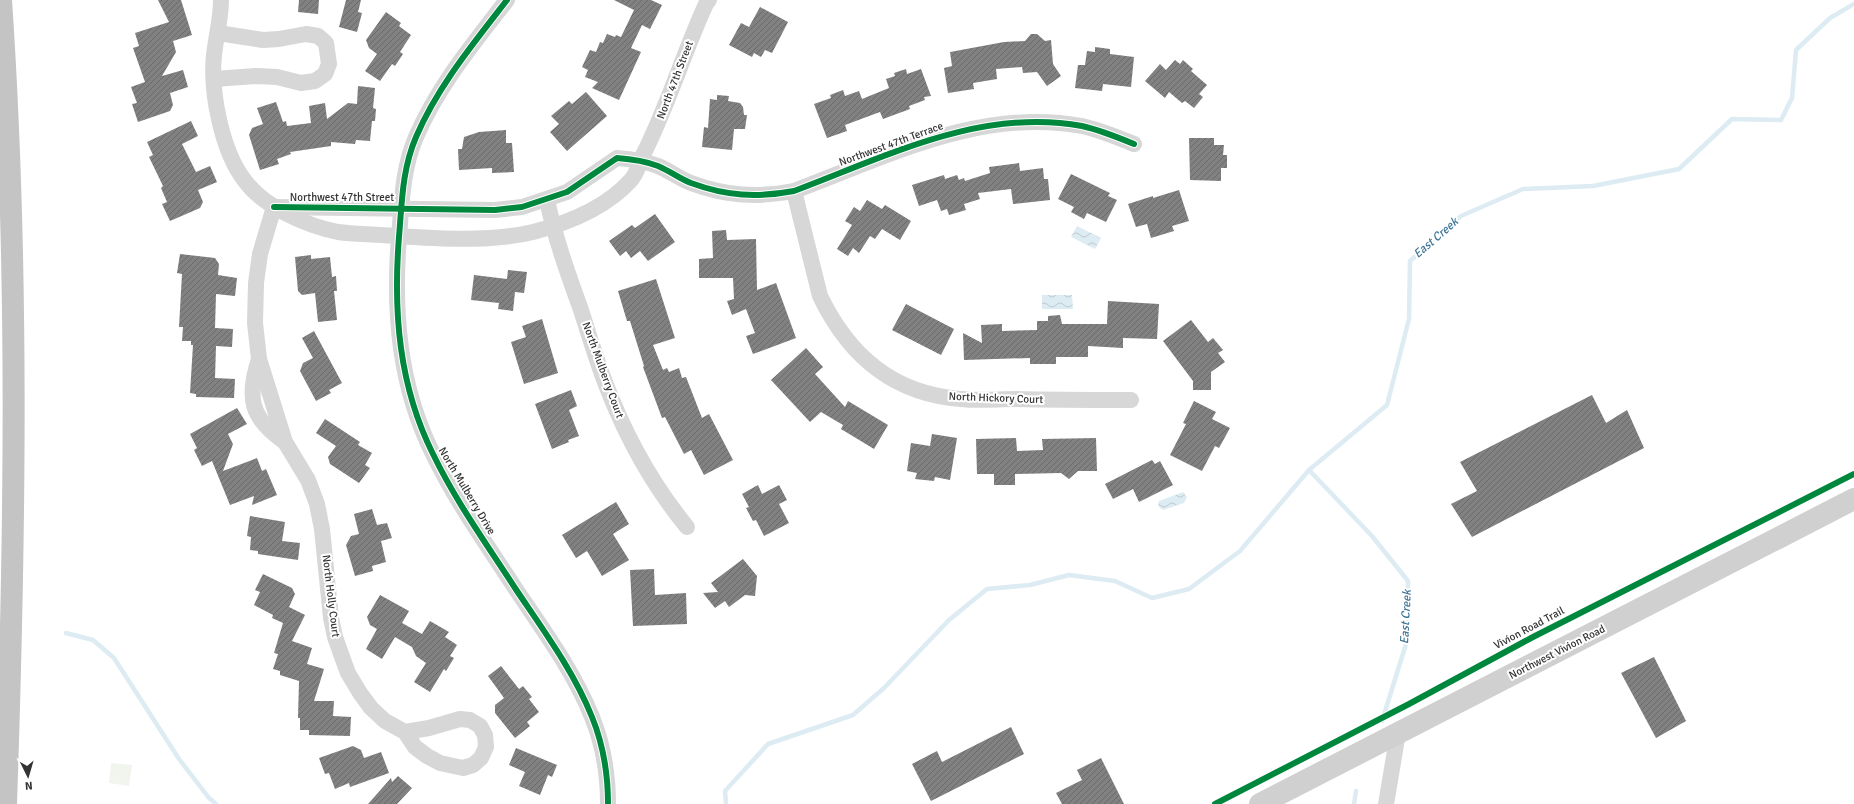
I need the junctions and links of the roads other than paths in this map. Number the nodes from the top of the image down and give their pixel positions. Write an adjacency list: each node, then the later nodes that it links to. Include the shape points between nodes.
1 (1, 0): 21 (highway, via 13,295 12,623)
2 (221, 0): 5 (street)
3 (507, 0): 13 (street, North Mulberry Drive, via 449,77 425,117 407,160)
4 (709, 0): 8 (street, North 47th Street, via 687,45 657,128)
5 (218, 33): 6 (street); 6 (street, via 263,40 306,34 318,36 326,43 329,64 325,74 315,81 301,83 277,77 256,76)
6 (214, 79): 12 (street, via 220,122 235,165 244,181 257,195)
7 (1134, 144): 9 (street, Northwest 47th Terrace, via 1101,131 1062,124 1018,122 982,126 916,144)
8 (640, 160): 10 (street, Northwest 47th Street, via 659,166 690,183); 11 (street, Northwest 47th Street, via 617,158 567,192); 14 (street, Northwest 47th Street, via 633,179 609,200)
9 (794, 191): 10 (street, Northwest 47th Terrace, via 747,196); 16 (street, North Hickory Court, via 820,296 848,343 890,378 928,394 961,399)
10 (726, 192)
11 (547, 200): 13 (street, Northwest 47th Street, via 522,207 495,210); 14 (street, North Mulberry Court)
12 (274, 207): 13 (street, Northwest 47th Street); 15 (street, Northwest 47th Street, via 315,225 339,232); 19 (street, North Holly Court, via 260,254 256,283 255,323 259,359 285,442 308,480 317,504 334,631 346,667 371,708 385,722)
13 (400, 208): 15 (street, North Mulberry Drive)
14 (552, 226): 15 (street, Northwest 47th Street, via 515,235 491,237); 18 (street, North Mulberry Court, via 602,376 616,408 646,469 666,501)
15 (399, 236): 22 (street, North Mulberry Drive, via 396,273 398,328 405,374 420,424 454,494 563,662 586,702 602,746)
16 (1131, 400)
17 (1854, 499): 20 (main road, Northwest Vivion Road)
18 (687, 527)
19 (405, 732): 19 (street, North Holly Court, via 415,747 427,756 453,767 473,765 482,758 486,747 485,735 480,726 470,720 460,719)
20 (1398, 733): 23 (main road, Northwest Vivion Road); 24 (street)
21 (6, 804)
22 (608, 804)
23 (1260, 804)
24 (1386, 804)

